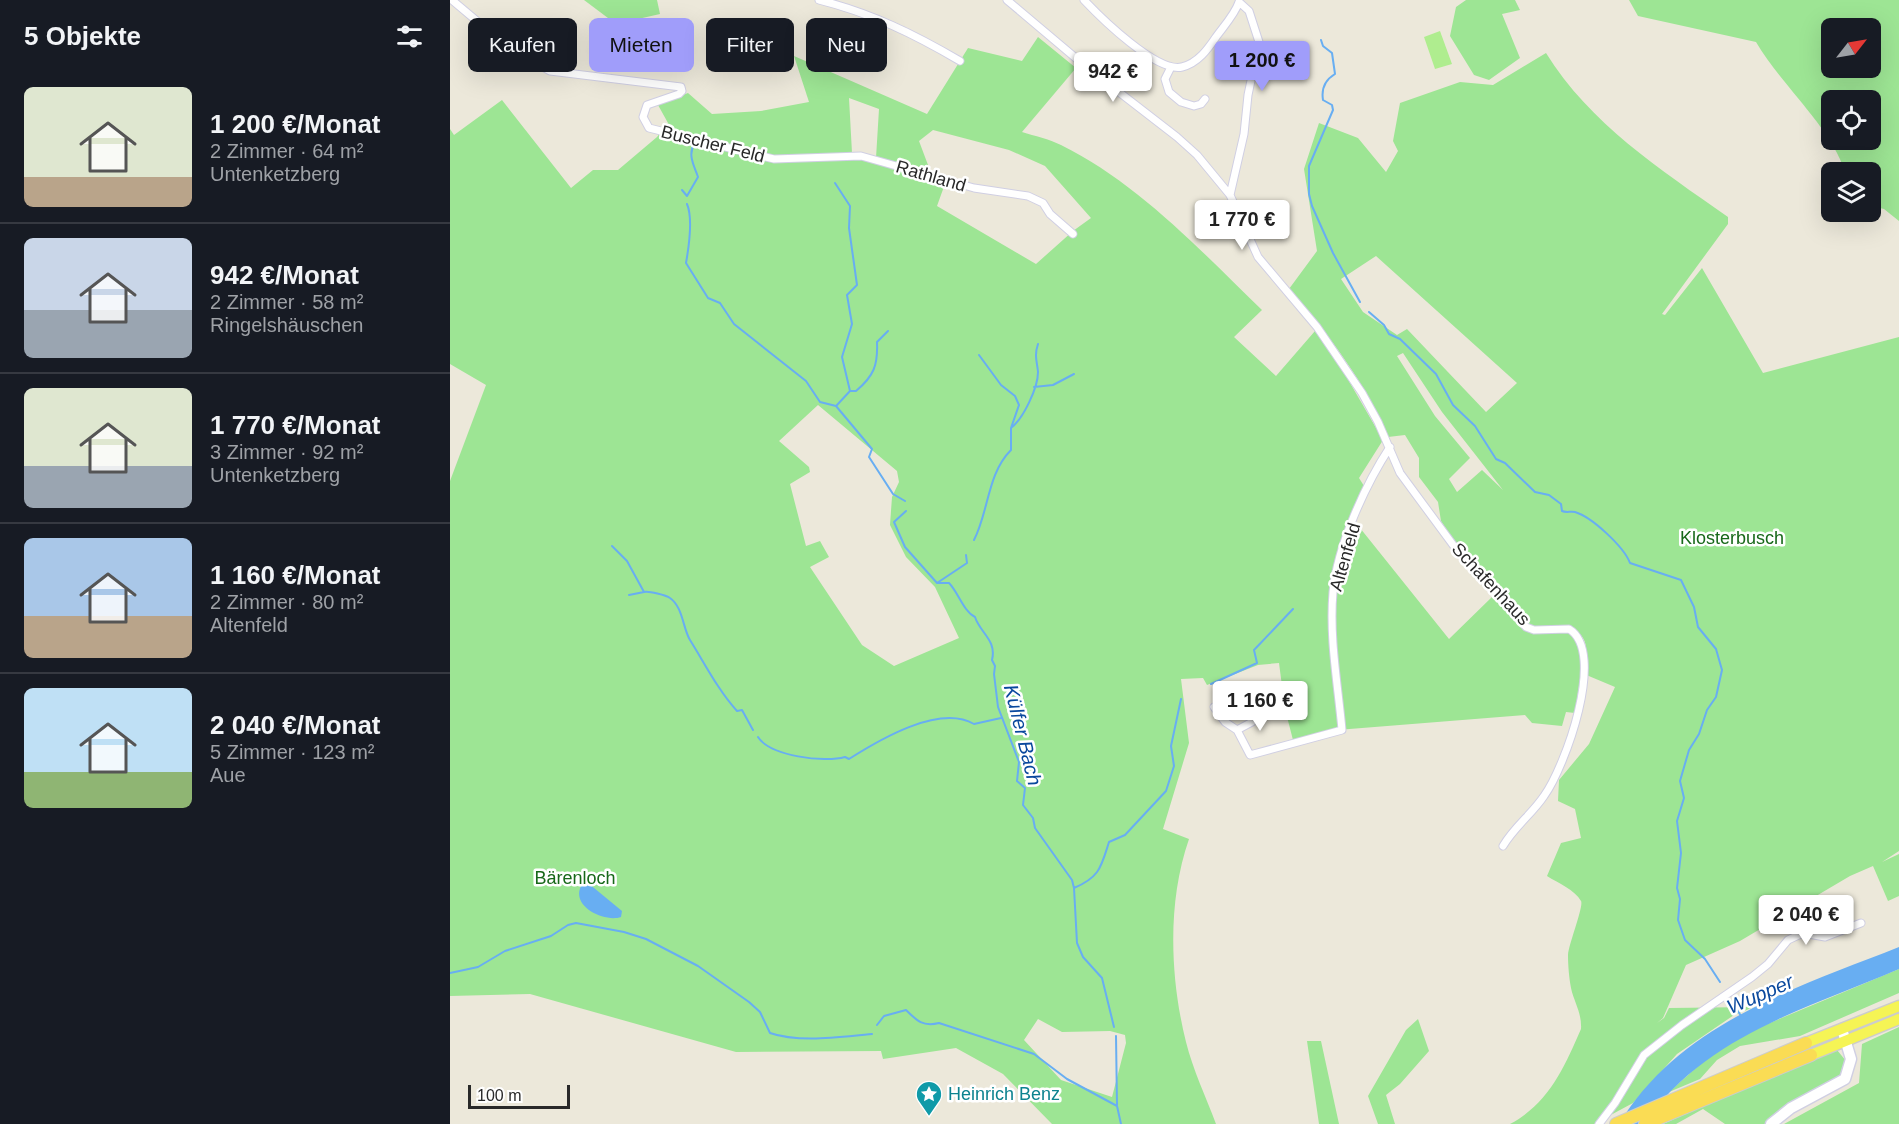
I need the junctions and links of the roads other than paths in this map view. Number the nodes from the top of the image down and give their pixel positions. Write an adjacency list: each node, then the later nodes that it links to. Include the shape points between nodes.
1 (452, 0): 9 (street, Buscher Feld, via 509,48 550,70 681,87 679,94 647,105 643,117 649,128)
2 (819, 0): 6 (street, via 885,20)
3 (1007, 0): 10 (street, Schafenhaus, via 1177,136)
4 (1084, 0): 7 (street, via 1115,30)
5 (1239, 1): 7 (street, via 1201,56 1188,65); 10 (street, via 1249,11 1259,42)
6 (960, 61)
7 (1171, 67): 8 (street, via 1164,84 1169,92 1189,105 1201,104)
8 (1205, 99)
9 (774, 159): 11 (street, Rathland, via 861,156 974,188 1028,196 1043,203)
10 (1230, 195): 12 (street, Schafenhaus, via 1258,257 1334,351)
11 (1073, 234)
12 (1390, 447): 15 (street, Altenfeld, via 1374,471 1347,538 1333,589 1342,730 1250,755); 16 (street, Schafenhaus, via 1400,473 1454,546 1523,624 1534,630 1569,629 1582,643 1585,660 1581,694 1570,741 1545,795)
13 (1214, 707): 15 (street, Altenfeld)
14 (1253, 713): 15 (street, via 1252,722)
15 (1237, 730)
16 (1503, 846)
17 (1861, 923): 23 (street, via 1823,937 1803,933 1785,942 1768,964 1644,1055)
18 (1899, 1006): 20 (main road)
19 (1899, 1019): 21 (main road)
20 (1842, 1029): 21 (main road); 22 (main road)
21 (1847, 1041): 22 (main road); 26 (main road, via 1851,1064 1845,1079 1791,1108)
22 (1809, 1049): 24 (highway, via 1725,1076); 25 (highway)
23 (1599, 1124)
24 (1616, 1124)
25 (1645, 1124)
26 (1771, 1124)

